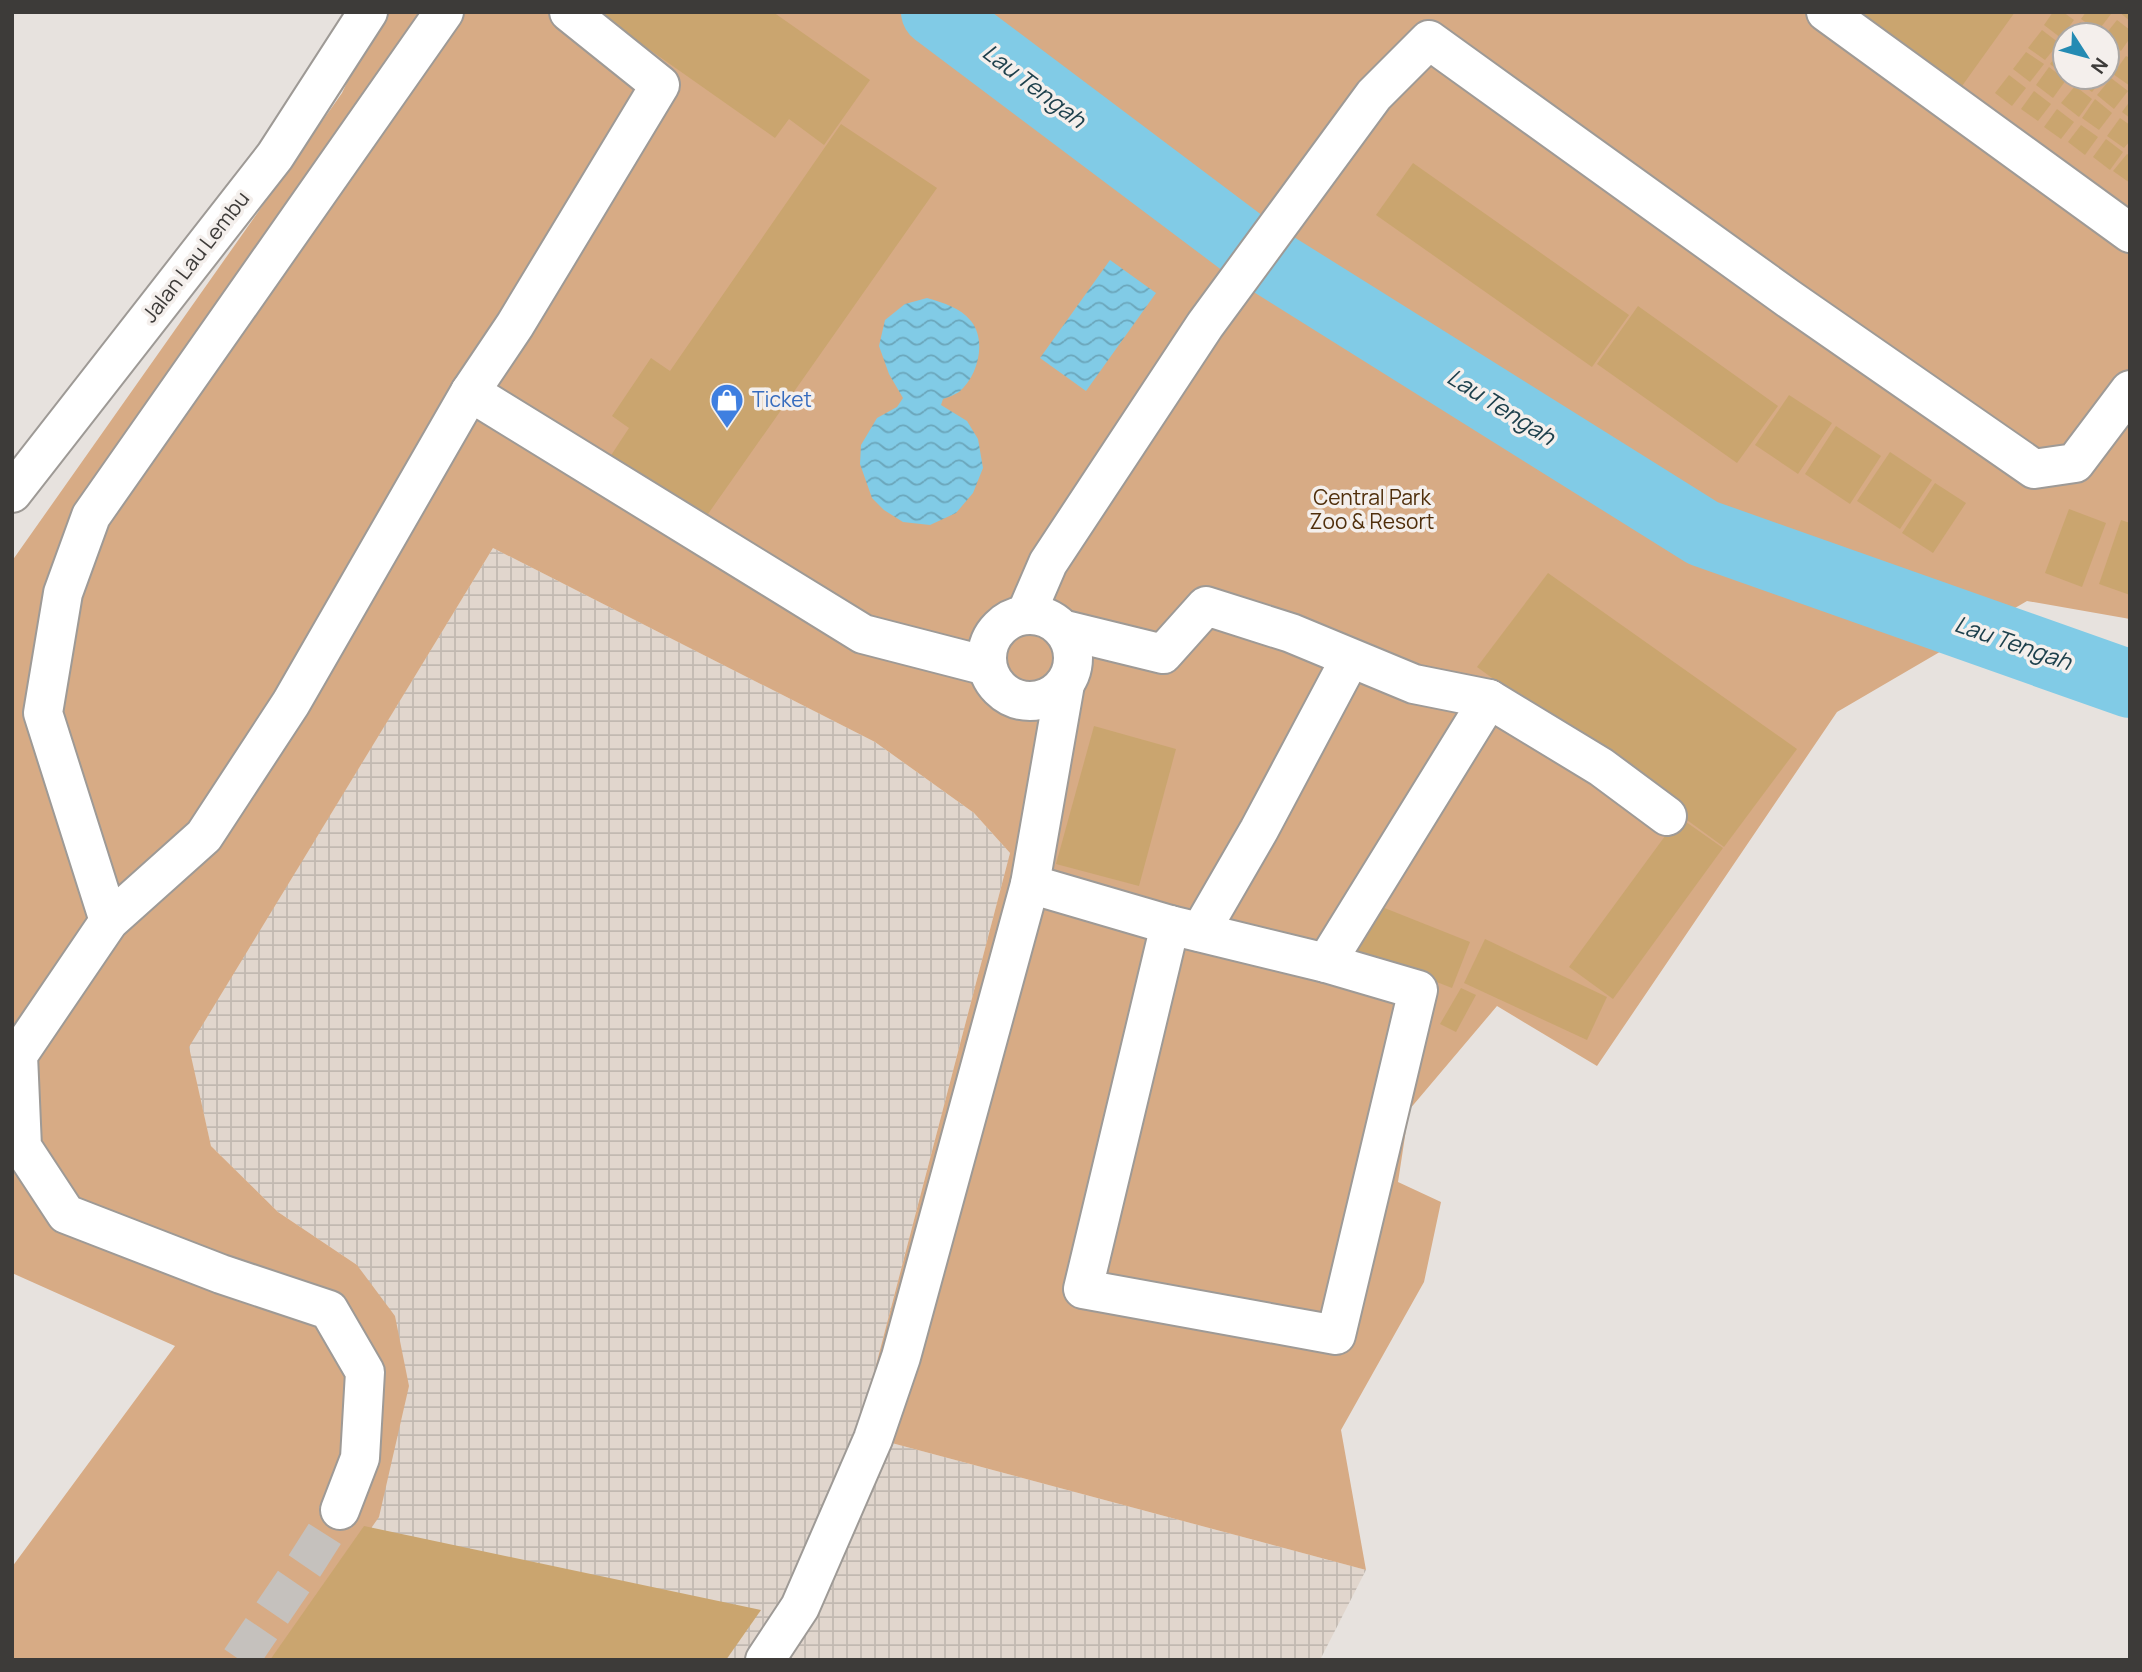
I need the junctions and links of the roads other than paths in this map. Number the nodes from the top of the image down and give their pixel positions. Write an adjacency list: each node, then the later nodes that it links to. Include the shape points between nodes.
1 (368, 12): 8 (street, Jalan Lau Lembu, via 275,156)
2 (444, 12): 17 (street, via 91,516 72,567 63,593 43,713)
3 (569, 12): 7 (street, via 660,85 515,326)
4 (1826, 12): 5 (street)
5 (2130, 233)
6 (2130, 390): 9 (street, via 2076,463 2034,469 1429,40 1374,95 1205,325 1048,562)
7 (470, 392): 12 (street, via 863,634); 17 (street, via 291,703 204,836)
8 (12, 493)
9 (1026, 614): 10 (street, via 1054,620); 12 (street, via 1000,626 987,651)
10 (1065, 630): 11 (street, via 1163,654 1206,606 1291,633); 13 (street, via 1074,656)
11 (1350, 659): 14 (street, via 1414,684); 18 (street, via 1259,830)
12 (987, 666): 13 (street, via 1005,694 1021,700 1037,701)
13 (1065, 684): 16 (street)
14 (1489, 699): 15 (street, via 1601,767); 19 (street)
15 (1667, 816)
16 (1030, 884): 18 (street); 21 (street, via 901,1357 873,1439 800,1607)
17 (109, 921): 20 (street, via 18,1055 22,1147 66,1214 328,1310 365,1372 360,1458)
18 (1185, 929): 19 (street); 19 (street, via 1083,1289 1336,1335 1418,990)
19 (1326, 963)
20 (340, 1510)
21 (765, 1660)

